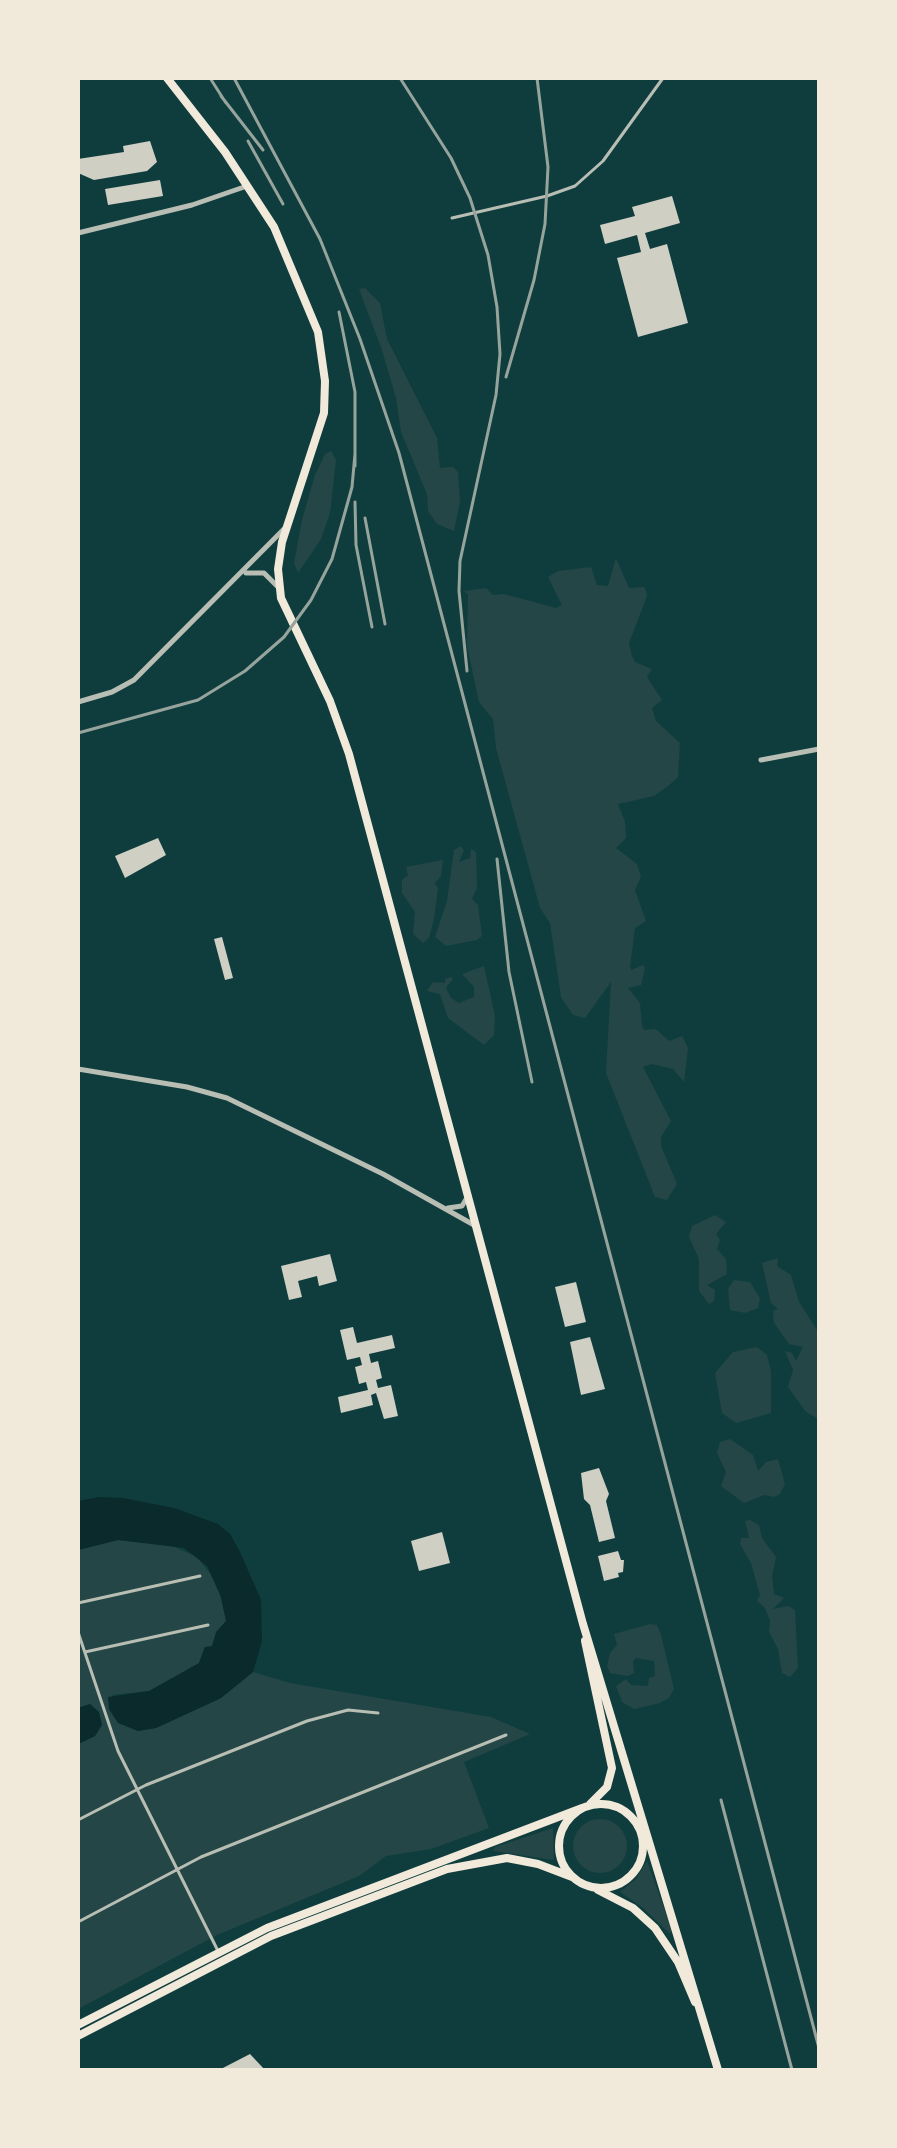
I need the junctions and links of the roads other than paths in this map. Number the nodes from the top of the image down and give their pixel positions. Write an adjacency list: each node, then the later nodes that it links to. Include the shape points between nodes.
1 (167, 78): 3 (main road)
2 (663, 78): 4 (lane, via 603,161 575,186)
3 (248, 186): 5 (street); 6 (main road, via 299,281 324,364 322,424)
4 (452, 218)
5 (78, 233)
6 (287, 525): 7 (street); 8 (main road)
7 (242, 575): 8 (street, via 264,573); 9 (street, via 134,680)
8 (279, 589): 13 (main road, via 346,745)
9 (78, 702)
10 (819, 749): 11 (street)
11 (761, 760)
12 (78, 1069): 14 (street, via 227,1098)
13 (469, 1192): 14 (street, via 462,1206); 15 (main road)
14 (447, 1208): 15 (street)
15 (478, 1227): 18 (main road)
16 (200, 1576): 17 (lane)
17 (78, 1603)
18 (583, 1624): 25 (main road); 26 (main road, via 612,1768 607,1787)
19 (208, 1625): 21 (lane)
20 (78, 1632): 21 (lane)
21 (85, 1652): 24 (lane)
22 (378, 1713): 24 (lane, via 328,1714)
23 (506, 1735): 30 (lane)
24 (135, 1790): 27 (lane); 30 (lane)
25 (635, 1797): 28 (main road); 29 (main road)
26 (585, 1807): 28 (main road, via 620,1808); 31 (main road, via 566,1822 558,1843 562,1864); 34 (main road, via 319,1906)
27 (78, 1820)
28 (641, 1832): 29 (main road); 32 (main road, via 642,1854 633,1874 614,1886)
29 (657, 1865): 37 (main road)
30 (176, 1869): 33 (lane); 34 (lane)
31 (572, 1877): 32 (main road); 36 (main road, via 507,1858 450,1868 256,1943)
32 (592, 1887): 37 (main road, via 633,1908 663,1937)
33 (78, 1922)
34 (218, 1951): 35 (main road)
35 (78, 2025)
36 (78, 2036)
37 (713, 2048): 38 (main road)
38 (718, 2070)

